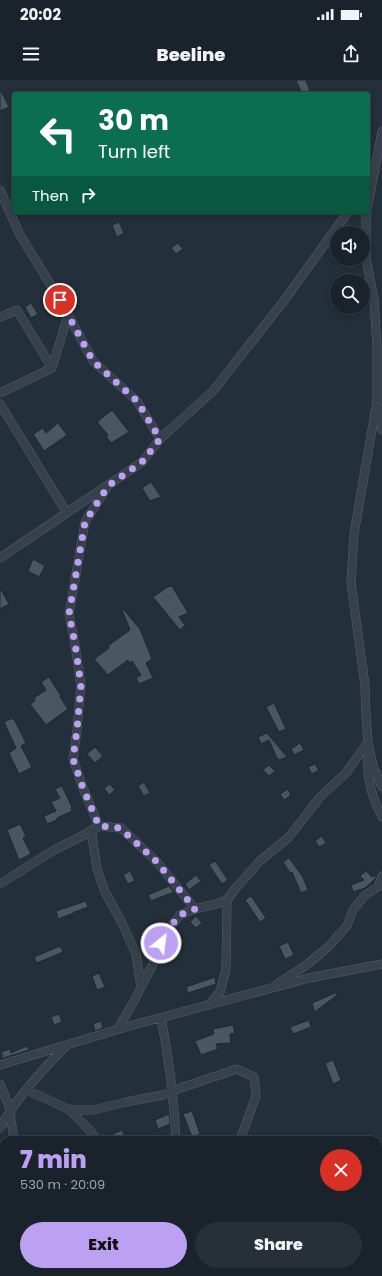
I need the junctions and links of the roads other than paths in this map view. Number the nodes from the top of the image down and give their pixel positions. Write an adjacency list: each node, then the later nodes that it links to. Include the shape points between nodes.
1 (382, 131): 2 (street)
2 (370, 180)
3 (0, 190): 6 (street, via 20,235)
4 (347, 214): 13 (street, via 283,302 213,391)
5 (367, 214): 10 (street, via 366,258 374,299)
6 (68, 316): 8 (street); 13 (street, via 93,361 137,401)
7 (0, 317): 8 (street, via 17,310)
8 (52, 368): 9 (street)
9 (0, 393)
10 (377, 401): 12 (street); 17 (street, via 354,534 351,583 365,685)
11 (0, 404): 15 (street)
12 (382, 430)
13 (160, 439): 14 (street, via 142,462)
14 (108, 486): 15 (street); 20 (street, via 85,522 69,614 81,685 73,759)
15 (66, 513): 16 (street)
16 (0, 558)
17 (368, 742): 18 (street, via 373,766); 19 (street, via 367,766); 24 (street, via 346,773 321,796 289,838 260,861)
18 (382, 787)
19 (382, 817)
20 (99, 826): 21 (street); 25 (street, via 120,828 157,862)
21 (91, 830): 23 (street); 27 (street, via 97,869 105,892 136,954)
22 (382, 876): 28 (street, via 378,887 365,895 353,910 347,926 327,948 305,966)
23 (0, 884)
24 (227, 900): 25 (street); 29 (street, via 226,970 220,992)
25 (195, 909): 27 (street, via 180,915 166,932)
26 (382, 964): 28 (street)
27 (141, 987): 31 (street)
28 (270, 988): 29 (street)
29 (209, 1005): 30 (street)
30 (161, 1018): 31 (street); 36 (street)
31 (118, 1029): 32 (street)
32 (67, 1044): 33 (street); 35 (street)
33 (0, 1065)
34 (0, 1084): 38 (street)
35 (27, 1090): 37 (street); 38 (street)
36 (172, 1091): 37 (street, via 93,1110); 42 (street); 43 (street, via 237,1069 254,1077 256,1096)
37 (70, 1110): 41 (street)
38 (10, 1112): 39 (street); 40 (street)
39 (0, 1128)
40 (13, 1136)
41 (94, 1136)
42 (176, 1136)
43 (241, 1136)

